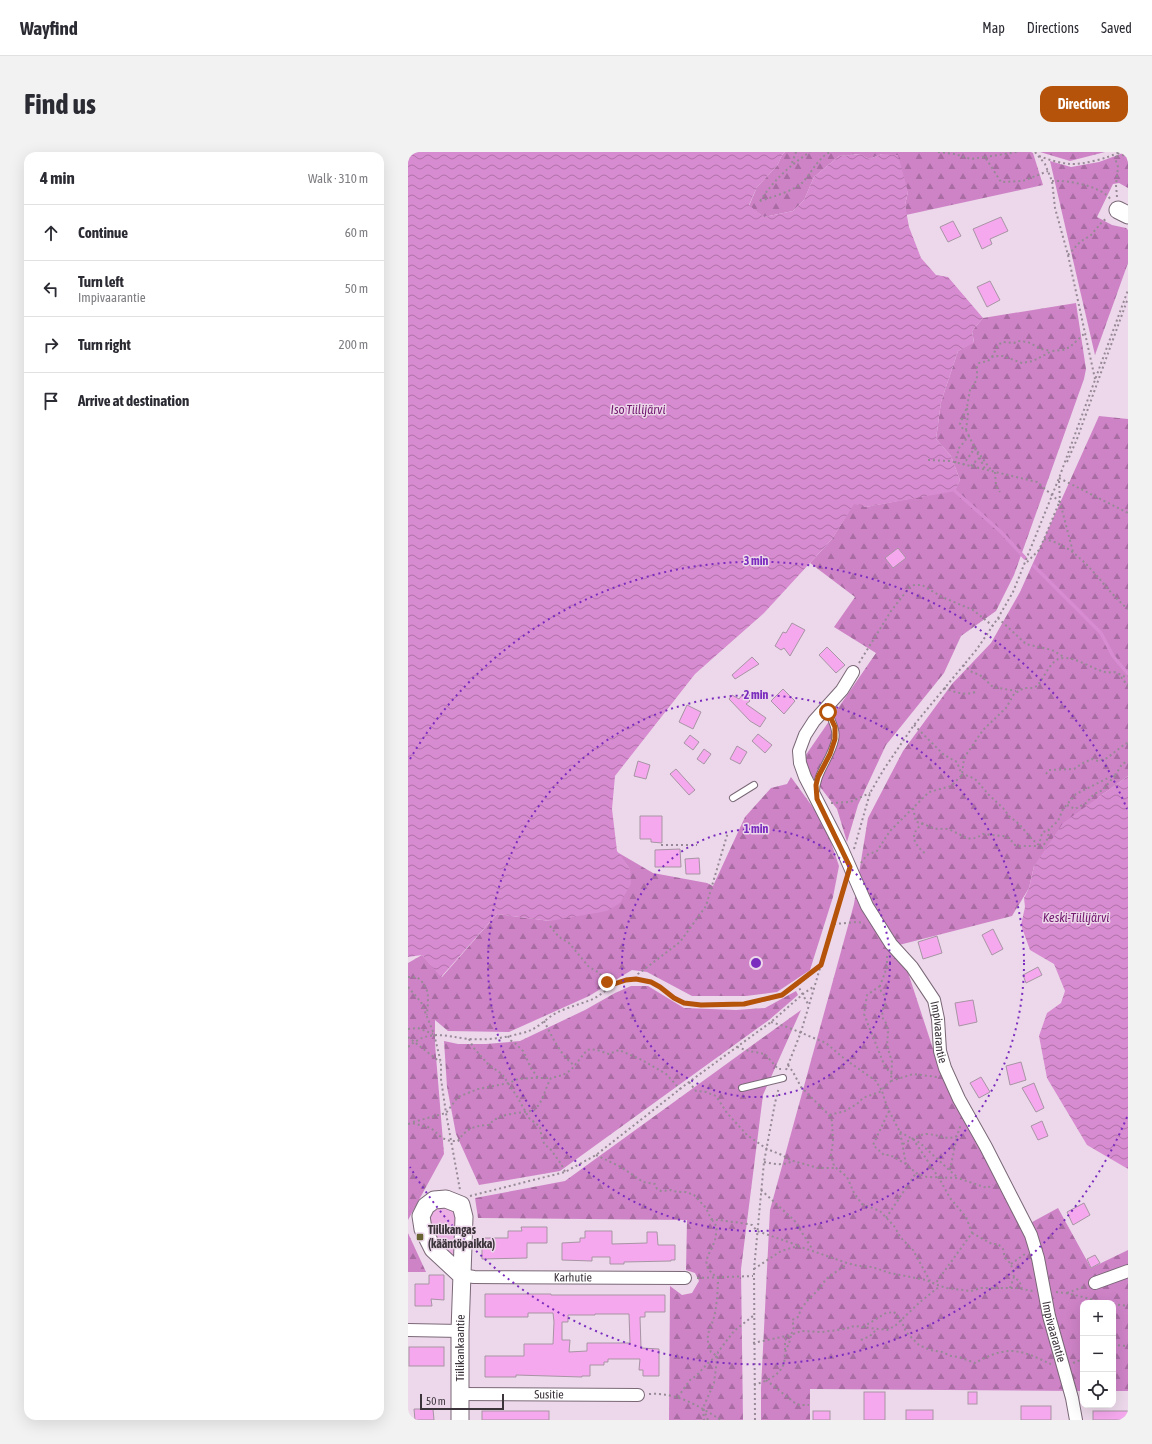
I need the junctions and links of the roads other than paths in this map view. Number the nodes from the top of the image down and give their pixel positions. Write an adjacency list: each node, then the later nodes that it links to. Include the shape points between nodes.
1 (853, 672): 2 (street, Impivaarantie)
2 (828, 707): 5 (lane, via 835,727 835,739 817,781); 5 (street, Impivaarantie, via 814,721 799,751 805,777)
3 (754, 785): 4 (lane)
4 (733, 798)
5 (818, 802): 17 (street, Impivaarantie, via 867,906 891,944 912,967 934,1000 940,1051 945,1068 1031,1235)
6 (782, 1078): 7 (lane)
7 (742, 1088)
8 (1128, 1271): 11 (street)
9 (461, 1275): 9 (street, Tiilikankaantie, via 464,1217 461,1201 434,1200 426,1206 421,1216 422,1229 432,1249); 10 (street, Karhutie); 13 (street, Tiilikankaantie)
10 (685, 1278)
11 (1095, 1283)
12 (408, 1330): 13 (street)
13 (460, 1331): 14 (street, Tiilikankaantie)
14 (460, 1394): 15 (street, Susitie); 16 (street, Tiilikankaantie)
15 (638, 1395)
16 (460, 1420)
17 (1076, 1420)

